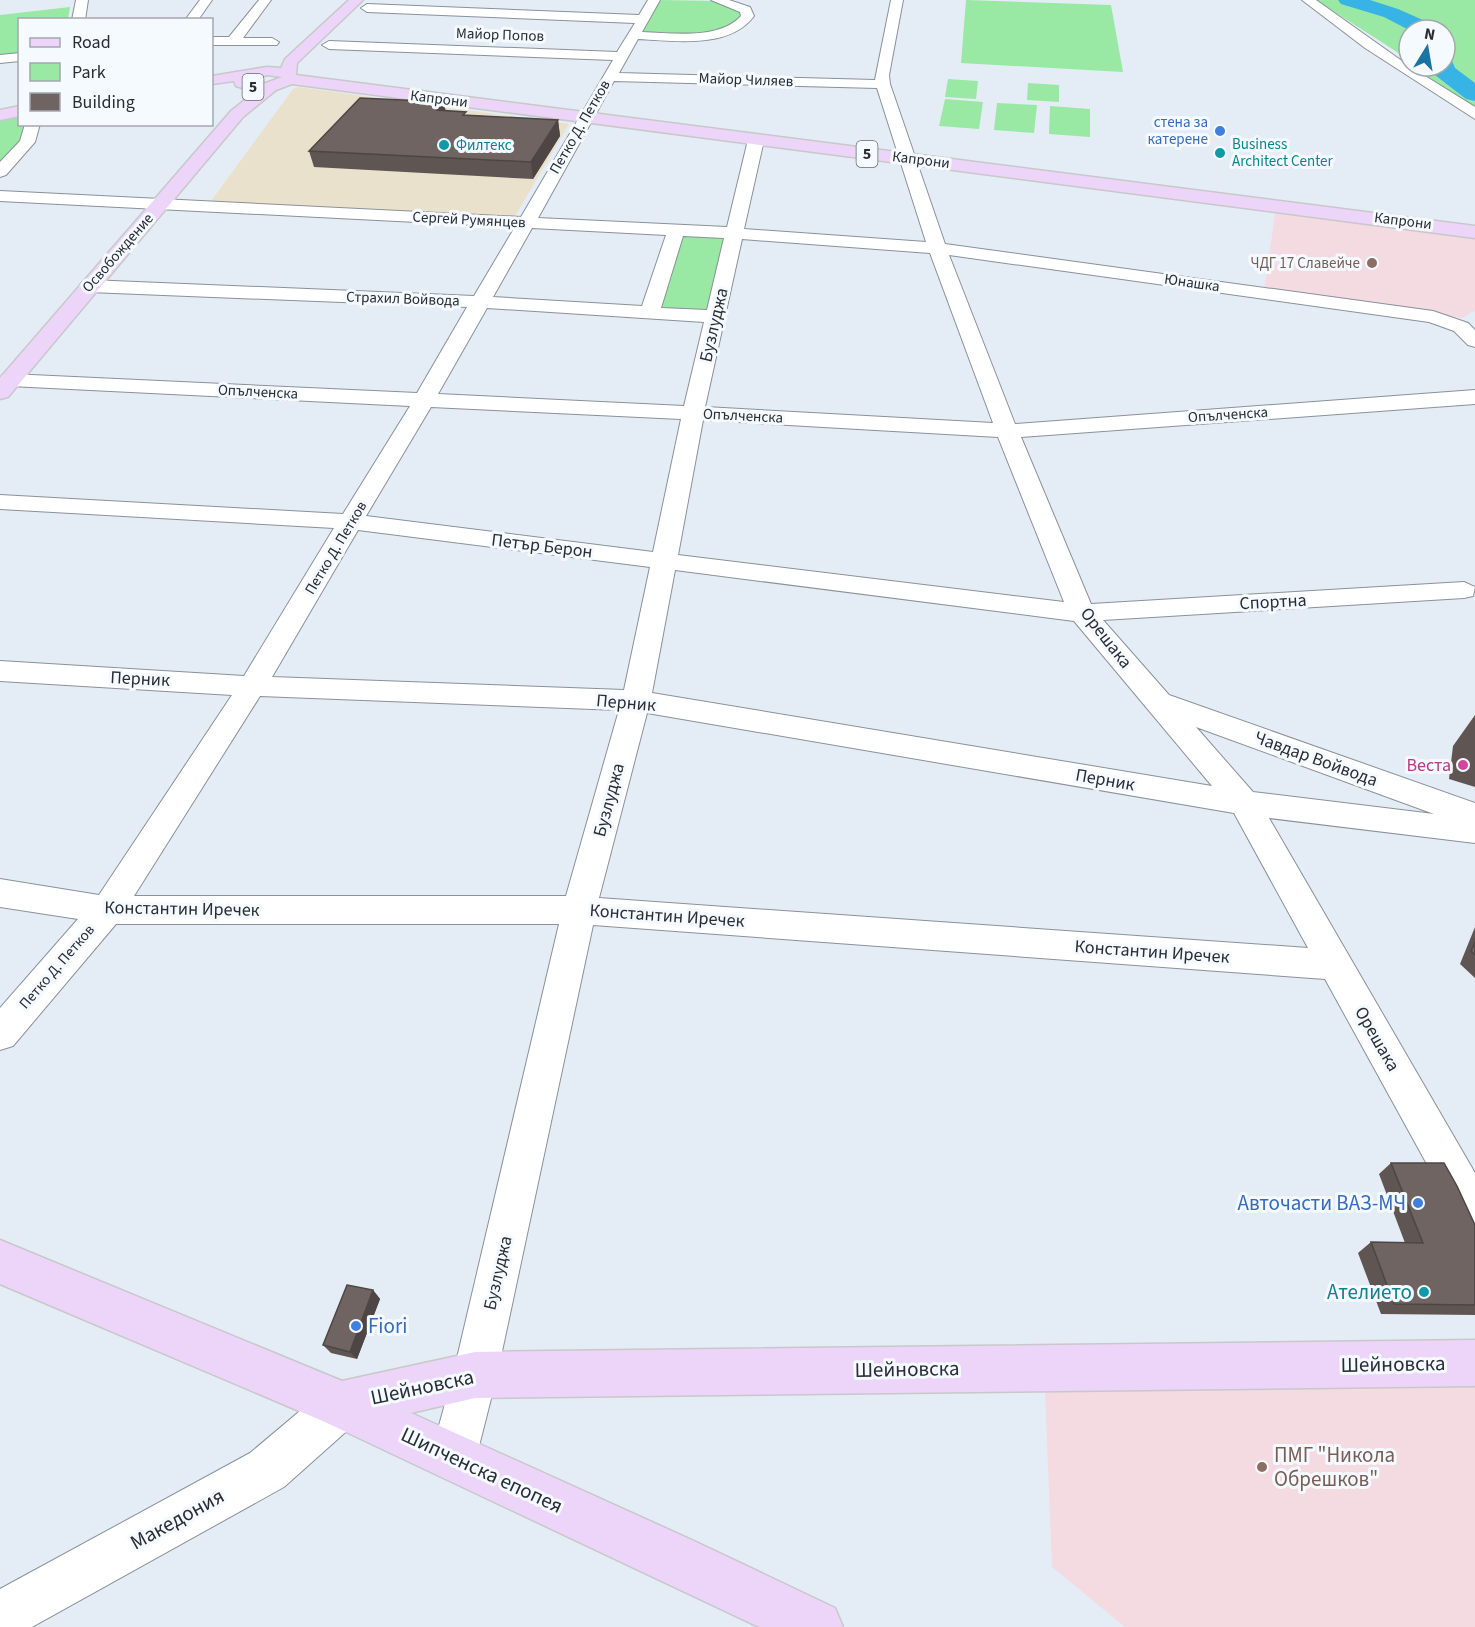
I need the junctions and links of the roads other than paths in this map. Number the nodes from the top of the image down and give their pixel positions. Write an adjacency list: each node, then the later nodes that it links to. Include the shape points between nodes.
1 (82, 0): 11 (street)
2 (206, 0): 12 (street)
3 (265, 0): 16 (street)
4 (338, 0): 9 (main road)
5 (717, 0): 13 (street, via 746,10 748,16 725,31 701,36)
6 (897, 0): 27 (street, Орешака)
7 (1308, 0): 32 (street)
8 (366, 3): 10 (street); 22 (main road, 5, via 290,62)
9 (325, 10)
10 (648, 10): 13 (street, Петко Д. Петков)
11 (78, 18)
12 (192, 18)
13 (633, 35): 19 (street, Петко Д. Петков)
14 (296, 37): 24 (main road, 5)
15 (213, 41): 16 (street)
16 (233, 41): 17 (street)
17 (272, 42)
18 (329, 45): 19 (street, Майор Попов)
19 (621, 56): 23 (street, Петко Д. Петков)
20 (18, 57): 21 (street)
21 (0, 59)
22 (288, 76): 24 (main road, 5); 28 (main road, 5); 33 (main road, Капрони / 5)
23 (609, 77): 27 (street, Майор Чиляев); 33 (street, Петко Д. Петков)
24 (254, 79): 25 (main road); 26 (main road); 28 (main road, 5); 31 (main road, Освобождение)
25 (213, 80)
26 (213, 84)
27 (883, 84): 36 (street, Орешака)
28 (271, 87): 31 (main road, Освобождение)
29 (18, 111): 30 (main road)
30 (0, 114)
31 (237, 114): 39 (main road, Освобождение)
32 (1475, 114)
33 (584, 118): 35 (main road, Капрони / 5); 40 (street, Петко Д. Петков)
34 (32, 126): 37 (street, via 27,142)
35 (756, 140): 36 (main road, Капрони / 5); 43 (street, Бузлуджа)
36 (908, 159): 42 (main road, Капрони / 5); 44 (street, Орешака)
37 (0, 172)
38 (0, 196): 39 (street, Сергей Румянцев)
39 (160, 204): 40 (street, Сергей Румянцев); 45 (main road, Освобождение)
40 (524, 223): 41 (street, Сергей Румянцев); 46 (street, Петко Д. Петков)
41 (676, 230): 43 (street, Сергей Румянцев); 47 (street)
42 (1475, 232)
43 (735, 235): 44 (street, Сергей Румянцев); 48 (street, Бузлуджа)
44 (937, 248): 49 (street, Юнашка, via 1446,320 1461,327); 54 (street, Орешака)
45 (89, 286): 46 (street, Страхил Войвода); 50 (main road, Освобождение)
46 (480, 302): 47 (street, Страхил Войвода); 52 (street, Петко Д. Петков)
47 (650, 313): 48 (street, Страхил Войвода)
48 (716, 317): 53 (street, Бузлуджа)
49 (1475, 341)
50 (5, 386): 52 (street, Опълченска)
51 (1475, 397): 54 (street, Опълченска)
52 (424, 400): 53 (street, Опълченска); 56 (street, Петко Д. Петков)
53 (693, 413): 54 (street, Опълченска); 57 (street, Бузлуджа)
54 (1007, 431): 59 (street, Орешака)
55 (0, 502): 56 (street, Петър Берон)
56 (352, 522): 57 (street, Петър Берон); 61 (street, Петко Д. Петков)
57 (663, 562): 59 (street, Петър Берон); 62 (street, Бузлуджа)
58 (1464, 590): 59 (street, Спортна)
59 (1082, 613): 63 (street, Орешака)
60 (0, 671): 61 (street, Перник)
61 (252, 686): 62 (street, Перник); 68 (street, Петко Д. Петков)
62 (636, 701): 64 (street, Перник); 69 (street, Бузлуджа)
63 (1156, 702): 64 (street, Орешака); 65 (street, Чавдар Войвода)
64 (1244, 803): 66 (street); 70 (street, Орешака)
65 (1475, 816)
66 (1475, 831)
67 (0, 893): 68 (street, Константин Иречек)
68 (106, 910): 69 (street, Константин Иречек); 71 (street, Петко Д. Петков)
69 (579, 910): 70 (street, Константин Иречек); 75 (street, Бузлуджа)
70 (1335, 965): 72 (street, Орешака)
71 (0, 1034)
72 (1475, 1212)
73 (4, 1265): 76 (main road, Шипченска епопея)
74 (1475, 1363): 75 (main road, Шейновска)
75 (475, 1375): 76 (main road, Шейновска); 77 (street, Бузлуджа)
76 (342, 1405): 77 (main road, Шипченска епопея); 78 (street, Македония, via 267,1470)
77 (453, 1458): 79 (main road, Шипченска епопея)
78 (0, 1617)
79 (816, 1627)

